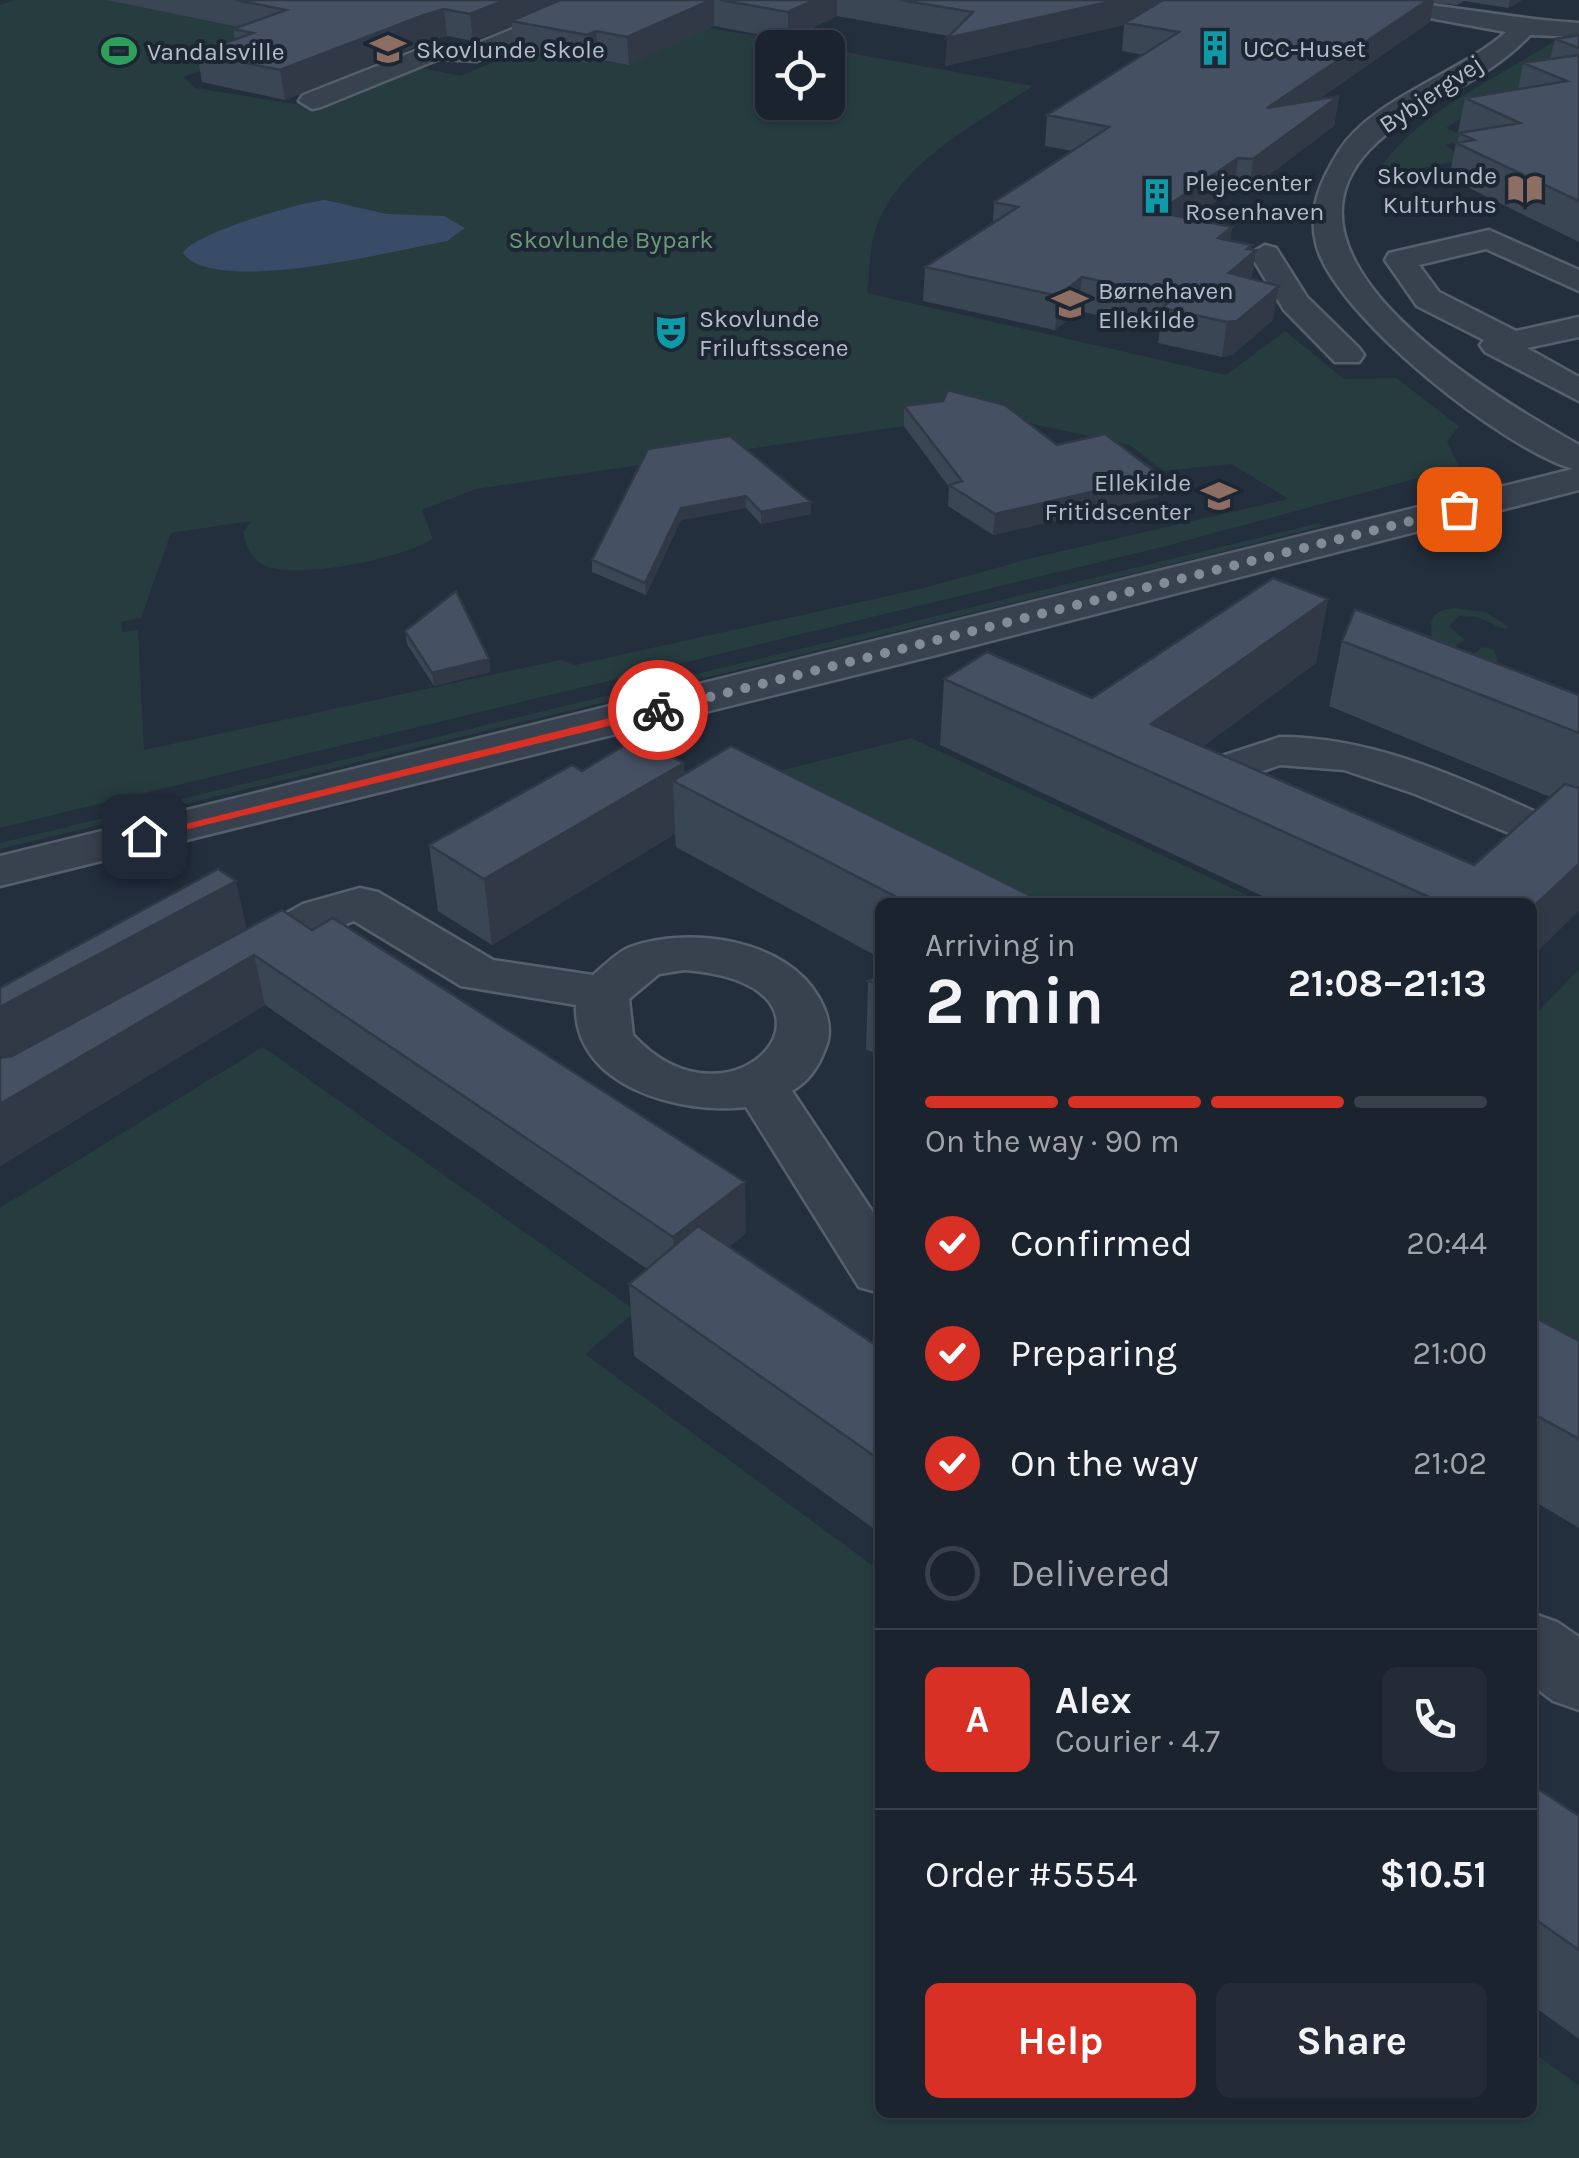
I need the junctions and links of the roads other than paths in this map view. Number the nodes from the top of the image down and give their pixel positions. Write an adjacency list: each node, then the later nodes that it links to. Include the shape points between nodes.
1 (604, 0): 6 (street, via 468,56 438,51)
2 (1369, 0): 4 (street)
3 (1562, 2): 4 (street, Bybjergvej)
4 (1516, 27): 5 (street); 11 (street, Bybjergvej, via 1517,35 1500,48 1379,126 1337,178 1331,239 1356,293)
5 (1579, 30)
6 (312, 101)
7 (1265, 254): 13 (street, via 1294,303)
8 (1579, 282): 9 (street, via 1490,239 1400,260 1417,289)
9 (1460, 316): 11 (street); 12 (street)
10 (1579, 327): 12 (street)
11 (1388, 331): 16 (street, Bybjergvej)
12 (1513, 342): 14 (street, via 1497,345)
13 (1347, 355)
14 (1564, 371): 15 (street)
15 (1579, 391)
16 (1579, 460)
17 (1579, 479): 21 (street)
18 (1579, 509): 22 (street, via 1094,622)
19 (1230, 769): 20 (street, via 1279,751 1373,763)
20 (1579, 848)
21 (0, 871)
22 (0, 894)
23 (205, 980): 24 (street, via 321,915 360,903 479,974)
24 (603, 993): 25 (street, via 600,1020 612,1046 637,1069 716,1090); 25 (street, via 644,960 685,954 761,969 789,989 804,1014 805,1041 794,1063)
25 (760, 1086): 26 (street)
26 (875, 1257)
27 (1537, 1648): 28 (street)
28 (1579, 1678)

